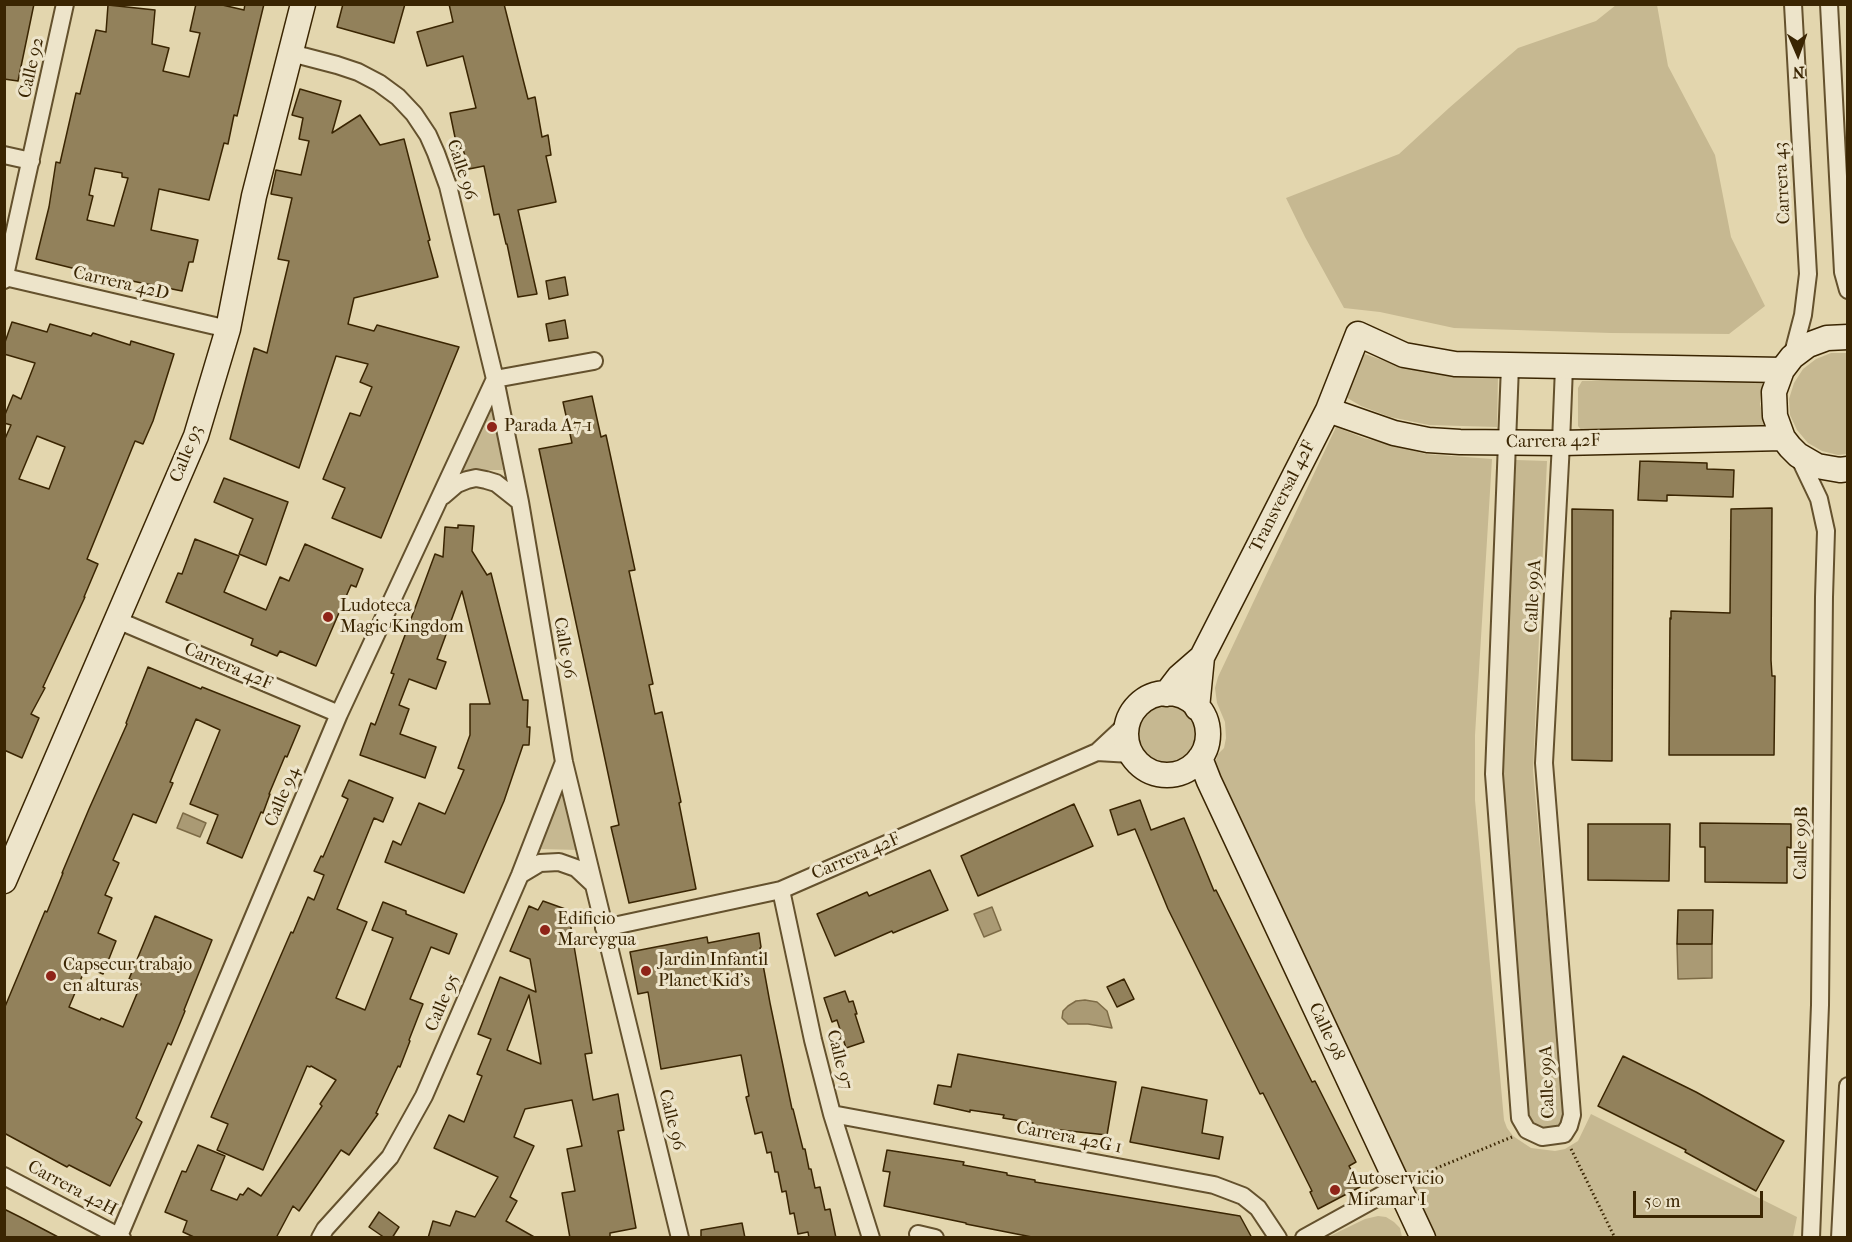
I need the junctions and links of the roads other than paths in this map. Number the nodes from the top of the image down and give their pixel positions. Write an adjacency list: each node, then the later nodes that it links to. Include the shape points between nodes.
1 (65, 4): 7 (street, Calle 92)
2 (303, 4): 5 (street, Calle 93)
3 (1793, 4): 13 (street, Carrera 43, via 1808,274 1803,315)
4 (1829, 4): 9 (street, via 1843,272)
5 (291, 53): 10 (street, Calle 93, via 254,196); 16 (street, Calle 96, via 337,65 379,83 398,97 428,135 448,186)
6 (4, 155): 7 (street)
7 (31, 161): 8 (street, Calle 92)
8 (5, 279): 10 (street, Carrera 42D)
9 (1848, 291)
10 (228, 329): 24 (street, Calle 93, via 196,436)
11 (1848, 337): 13 (street, via 1827,338 1808,345)
12 (594, 361): 16 (street)
13 (1787, 364): 15 (street); 20 (street, via 1774,392 1774,416)
14 (1510, 366): 15 (street); 17 (street, Transversal 42F, via 1455,364 1404,355 1358,334); 18 (street, Calle 99A)
15 (1564, 367): 19 (street, Calle 99A)
16 (495, 379): 22 (street, Calle 94); 23 (street, Calle 96)
17 (1328, 410): 18 (street, Carrera 42F, via 1394,434); 25 (street, Transversal 42F)
18 (1507, 443): 19 (street, Carrera 42F); 19 (street, Calle 99A, via 1494,774 1520,1119 1527,1130 1542,1137 1564,1134 1572,1115 1544,764)
19 (1562, 443): 20 (street, Carrera 42F)
20 (1790, 446): 21 (street, via 1817,466); 52 (street, Calle 99B, via 1819,499 1826,531 1820,1005)
21 (1848, 469)
22 (440, 498): 23 (street, via 457,484 476,478 496,483); 28 (street, Calle 94)
23 (520, 502): 32 (street, Calle 96)
24 (117, 620): 28 (street, Carrera 42F); 35 (street, Calle 93)
25 (1202, 657): 26 (street, Transversal 42F); 27 (street, Transversal 42F)
26 (1166, 694): 27 (street, via 1184,698); 29 (street, via 1138,705)
27 (1197, 708): 33 (street, via 1207,731 1205,747)
28 (339, 714): 44 (street, Calle 94)
29 (1127, 724): 30 (street, Carrera 42F); 31 (street)
30 (1097, 752): 31 (street, Carrera 42F); 37 (street, Carrera 42F)
31 (1131, 754): 33 (street, via 1156,774 1168,775)
32 (564, 762): 34 (street, Calle 95); 36 (street, Calle 96)
33 (1192, 764): 42 (street, Calle 98, via 1209,781)
34 (520, 875): 36 (street, via 540,863 559,862 576,868); 45 (street, Calle 95, via 424,1096 390,1157)
35 (4, 881)
36 (592, 884): 38 (street, Calle 96)
37 (781, 890): 38 (street, Carrera 42F); 40 (street, Calle 97)
38 (604, 928): 46 (street, Calle 96)
39 (1848, 1086): 53 (street)
40 (832, 1114): 47 (street, Calle 97); 49 (street, Carrera 42G 1, via 1214,1185 1243,1196 1257,1208)
41 (4, 1176): 44 (street, Carrera 42H)
42 (1398, 1186): 50 (street); 51 (street, Calle 98)
43 (918, 1234): 48 (street)
44 (121, 1237)
45 (320, 1238)
46 (680, 1238)
47 (871, 1238)
48 (935, 1238)
49 (1278, 1238)
50 (1304, 1238)
51 (1423, 1238)
52 (1811, 1238)
53 (1840, 1238)

